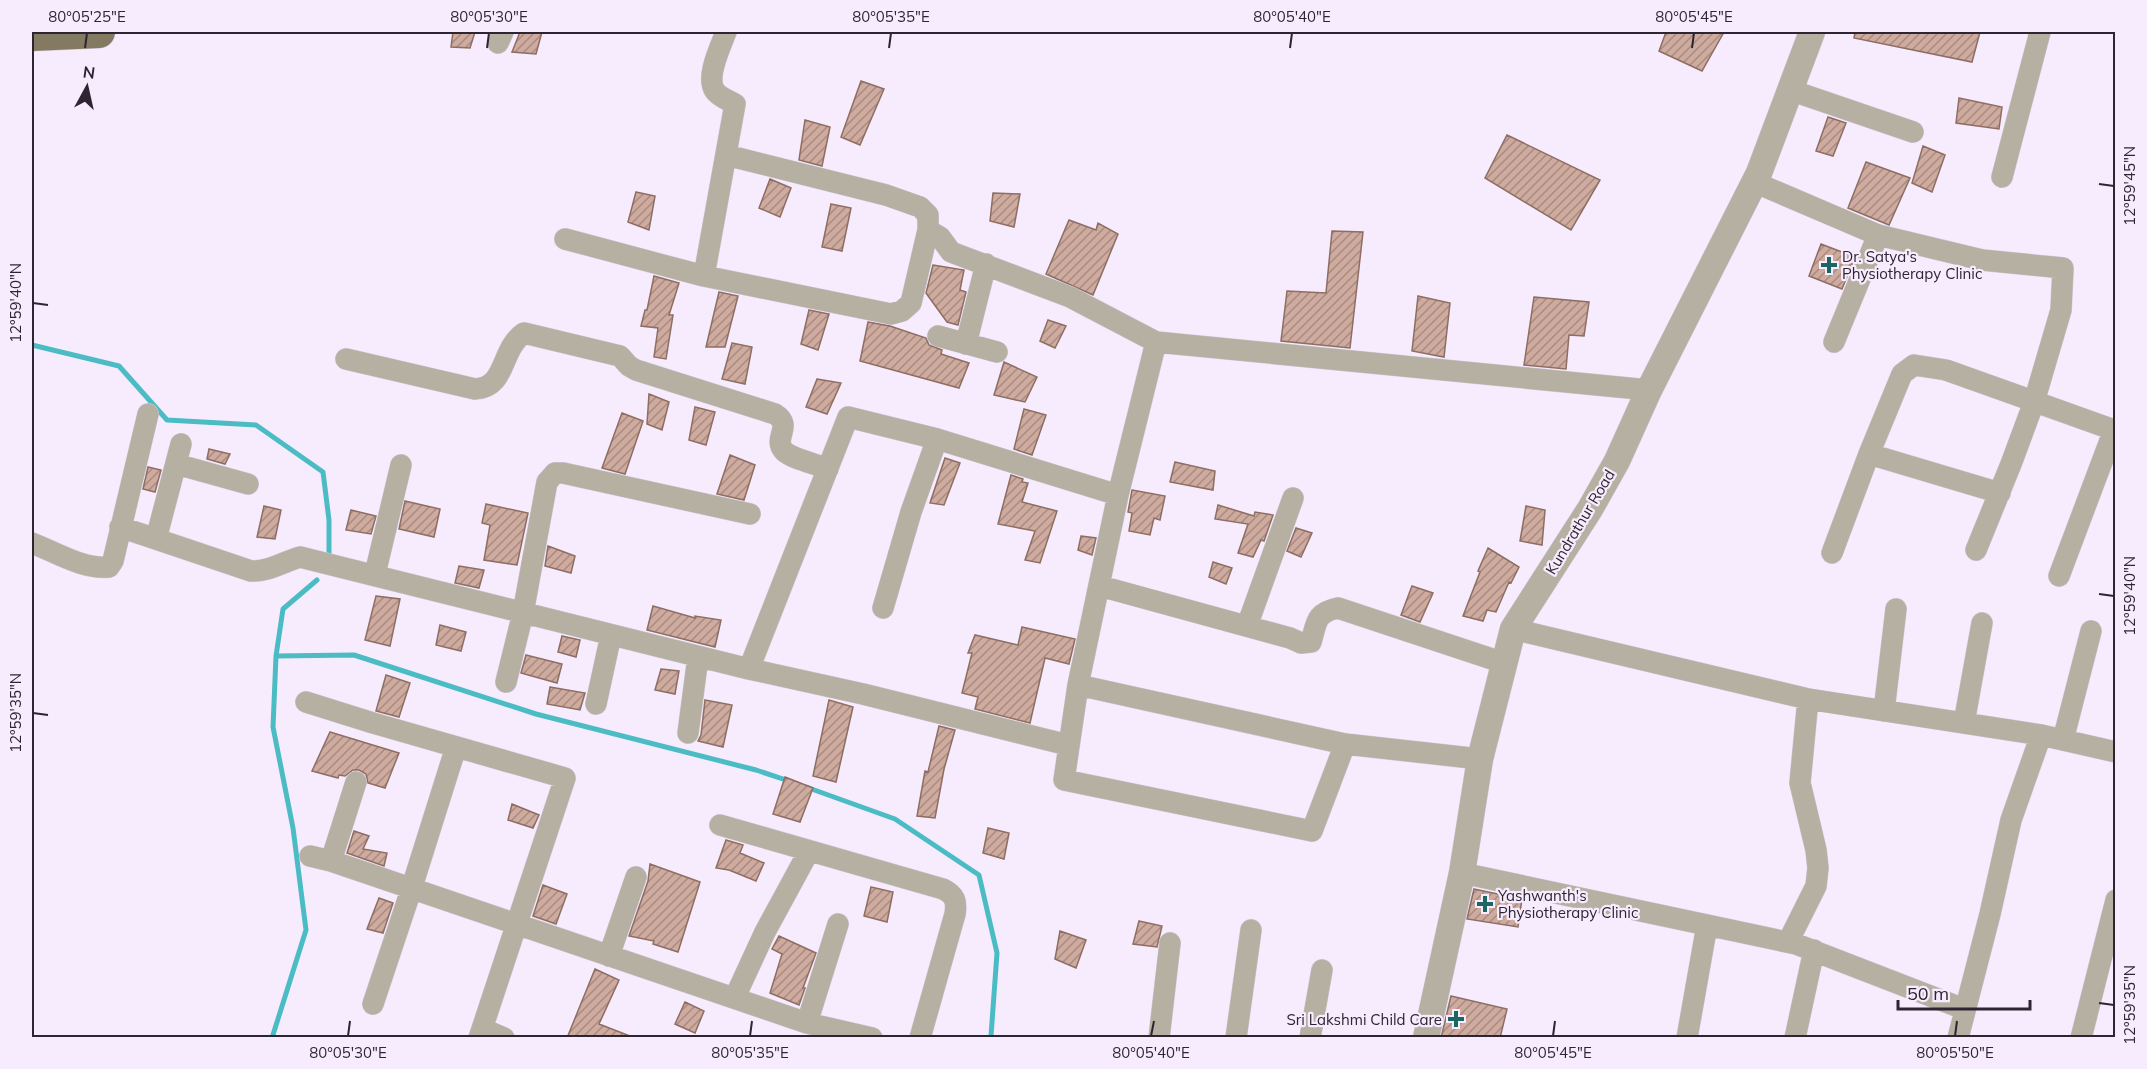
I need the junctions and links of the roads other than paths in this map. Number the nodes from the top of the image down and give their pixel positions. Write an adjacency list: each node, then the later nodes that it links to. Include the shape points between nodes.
1 (99, 32): 5 (main road)
2 (726, 32): 8 (street, via 710,80 719,95 735,104)
3 (1812, 32): 6 (street, Kundrathur Road)
4 (2040, 32): 9 (street)
5 (32, 35)
6 (1790, 90): 7 (street); 10 (street, Kundrathur Road)
7 (1913, 132)
8 (726, 155): 11 (street, via 911,203 928,215); 15 (street)
9 (2002, 177)
10 (1755, 182): 12 (street); 22 (street, Kundrathur Road)
11 (928, 230): 14 (street, via 940,237 951,252); 15 (street, via 911,303 891,314)
12 (1878, 235): 18 (street); 23 (street, via 1982,260 2063,268 2061,310)
13 (565, 239): 15 (street)
14 (987, 264): 17 (street, via 1070,297); 19 (street)
15 (704, 276)
16 (938, 336): 19 (street)
17 (1156, 342): 22 (street); 31 (street)
18 (1834, 342)
19 (966, 344): 20 (street)
20 (997, 352)
21 (346, 359): 28 (street, via 486,389 497,378 512,344 524,333 620,356 636,369 775,414 784,423 782,449)
22 (1649, 390): 47 (street, Kundrathur Road, via 1590,509)
23 (2034, 402): 26 (street, via 1946,370 1914,365 1902,374); 30 (street); 40 (street, via 2114,430)
24 (148, 414): 34 (street)
25 (937, 439): 28 (street, via 848,417); 31 (street); 42 (street)
26 (1869, 454): 30 (street); 38 (street)
27 (401, 465): 39 (street)
28 (828, 468): 52 (street)
29 (248, 484): 35 (street, via 178,454)
30 (2000, 493): 37 (street)
31 (1118, 495): 41 (street)
32 (1293, 498): 46 (street)
33 (750, 514): 44 (street, via 555,473 547,482)
34 (120, 527): 35 (street); 36 (street, via 109,567 87,565)
35 (156, 539): 39 (street, via 251,571 264,571 300,557)
36 (32, 543)
37 (1976, 550)
38 (1832, 553)
39 (375, 574): 44 (street)
40 (2059, 576)
41 (1100, 586): 46 (street); 54 (street)
42 (883, 608)
43 (1896, 609): 58 (street)
44 (523, 613): 49 (street); 53 (street)
45 (1982, 623): 59 (street)
46 (1247, 626): 51 (street, via 1301,643 1311,642 1317,618 1324,611 1338,608)
47 (1513, 628): 51 (street, Kundrathur Road); 55 (street)
48 (2091, 631): 62 (street)
49 (611, 635): 50 (street); 57 (street)
50 (698, 657): 52 (street); 60 (street)
51 (1504, 663): 67 (street, Kundrathur Road)
52 (748, 669): 64 (street)
53 (506, 682)
54 (1078, 685): 63 (street); 64 (street)
55 (1808, 699): 58 (street); 82 (street, via 1800,783 1818,868)
56 (306, 702): 65 (street)
57 (596, 704)
58 (1884, 711): 59 (street)
59 (1964, 723): 61 (street)
60 (688, 733)
61 (2041, 735): 62 (street); 87 (street, via 2011,820)
62 (2063, 740): 66 (street)
63 (1345, 744): 64 (street, via 1312,831 1064,780); 67 (street)
64 (1068, 745)
65 (456, 747): 75 (street); 79 (street, via 565,778)
66 (2115, 752)
67 (1480, 759): 73 (street, Kundrathur Road)
68 (356, 782): 72 (street)
69 (720, 825): 70 (street)
70 (809, 851): 85 (street); 92 (street, via 953,894 955,914)
71 (310, 856): 72 (street)
72 (331, 861): 75 (street)
73 (1462, 873): 78 (street); 96 (street, Kundrathur Road)
74 (636, 877): 83 (street)
75 (411, 890): 79 (street); 86 (street)
76 (2115, 900): 100 (street)
77 (838, 924): 88 (street)
78 (1707, 925): 82 (street); 97 (street)
79 (517, 926): 83 (street); 89 (street)
80 (1251, 930): 94 (street)
81 (1170, 943): 93 (street)
82 (1799, 946): 87 (street); 98 (street)
83 (609, 956): 85 (street)
84 (1322, 970): 95 (street)
85 (735, 997): 88 (street)
86 (373, 1004)
87 (1965, 1009): 99 (street)
88 (807, 1023): 91 (street)
89 (481, 1033): 90 (street)
90 (504, 1038)
91 (872, 1038)
92 (921, 1038)
93 (1159, 1038)
94 (1236, 1038)
95 (1310, 1038)
96 (1426, 1038)
97 (1687, 1038)
98 (1795, 1038)
99 (1958, 1038)
100 (2081, 1038)

